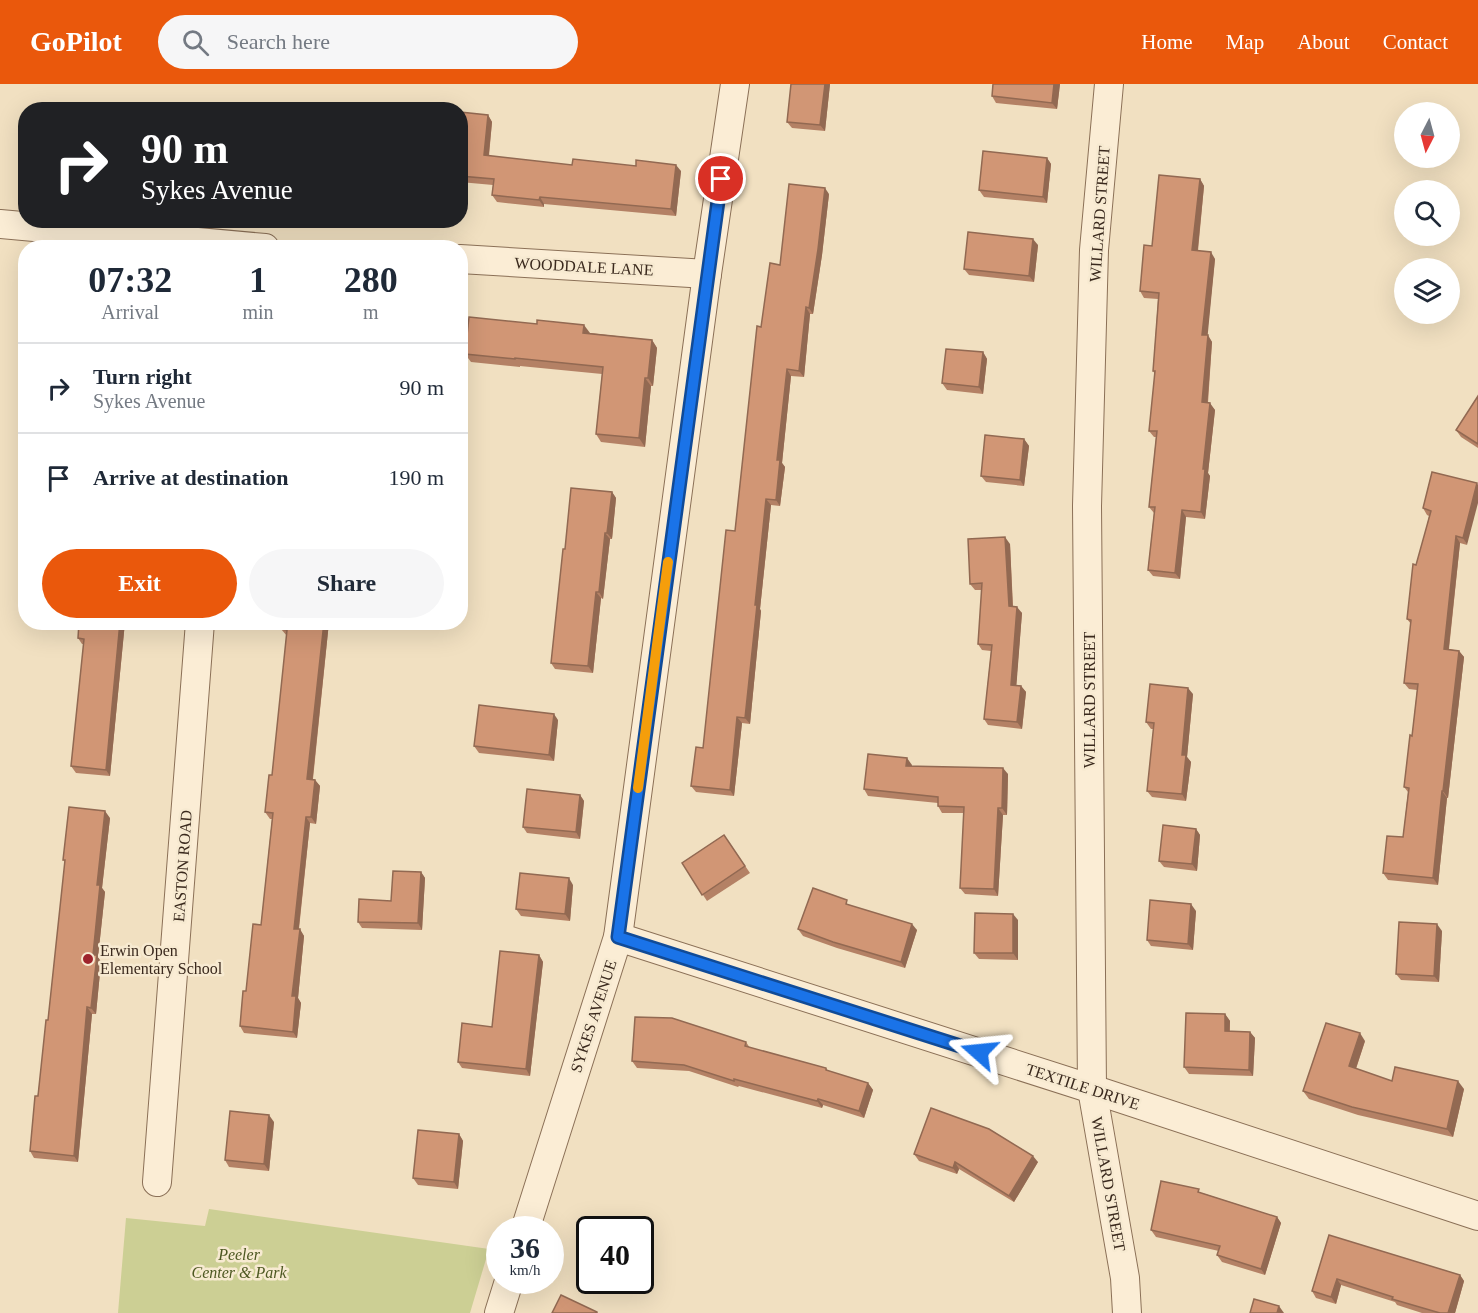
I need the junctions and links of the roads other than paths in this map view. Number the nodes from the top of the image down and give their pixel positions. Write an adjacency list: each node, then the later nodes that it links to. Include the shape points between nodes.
1 (735, 84): 8 (street, SYKES AVENUE)
2 (1109, 84): 11 (street, WILLARD STREET, via 1094,250 1088,506)
3 (0, 224): 4 (street)
4 (18, 226)
5 (42, 228): 6 (street)
6 (167, 240)
7 (468, 259): 8 (street, WOODDALE LANE)
8 (707, 274): 10 (street, SYKES AVENUE)
9 (199, 630): 12 (street, EASTON ROAD)
10 (618, 937): 11 (street, TEXTILE DRIVE); 13 (street, SYKES AVENUE)
11 (1092, 1089): 14 (street, TEXTILE DRIVE); 17 (street, WILLARD STREET, via 1125,1278)
12 (157, 1182)
13 (529, 1216)
14 (1478, 1216)
15 (505, 1294): 16 (street)
16 (499, 1313)
17 (1127, 1313)

